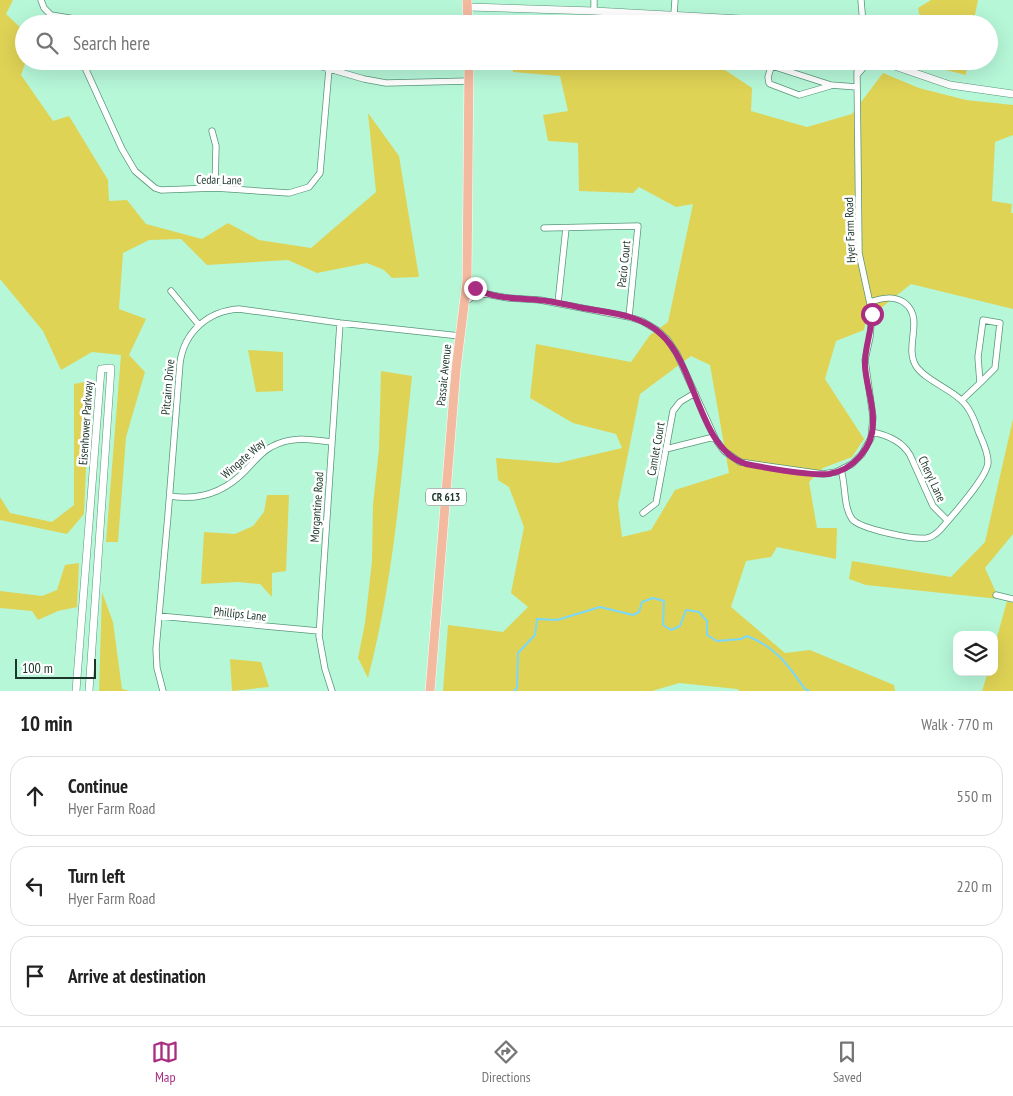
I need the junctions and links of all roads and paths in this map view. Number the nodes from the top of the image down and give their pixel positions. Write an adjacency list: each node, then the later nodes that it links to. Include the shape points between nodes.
1 (41, 0): 7 (street)
2 (594, 0): 6 (street)
3 (675, 0): 8 (street)
4 (861, 0): 9 (street)
5 (467, 4): 6 (street)
6 (594, 11): 8 (street)
7 (52, 15)
8 (674, 15)
9 (862, 15)
10 (86, 70): 25 (street, Cedar Lane, via 122,149 143,179 161,190)
11 (329, 70): 25 (street, Cedar Lane, via 320,173 315,181 304,190 289,193)
12 (332, 70): 20 (street, via 386,83)
13 (468, 70): 20 (main road, Passaic Avenue / CR 613)
14 (770, 70): 21 (street, via 769,83 799,94)
15 (791, 70): 21 (street)
16 (858, 70): 19 (street, Hyer Farm Road)
17 (862, 70): 19 (street)
18 (905, 70): 23 (street, via 950,86)
19 (857, 76): 22 (street, Hyer Farm Road)
20 (469, 81): 28 (main road, Passaic Avenue / CR 613)
21 (831, 85): 22 (street)
22 (857, 87): 31 (street, Hyer Farm Road, via 859,253)
23 (1013, 94)
24 (212, 131): 25 (street, via 216,146)
25 (214, 188)
26 (544, 228): 27 (street, Pacio Court)
27 (566, 228): 33 (street); 34 (street, Pacio Court, via 638,226)
28 (467, 281): 30 (street, Hyer Farm Road); 32 (main road, Passaic Avenue / CR 613)
29 (171, 291): 36 (street)
30 (486, 294): 32 (street, Hyer Farm Road, via 475,295); 33 (street, Hyer Farm Road)
31 (870, 302): 40 (street, via 896,298 909,307 914,322 914,363 922,373); 41 (street, Hyer Farm Road, via 872,320 865,366 873,417)
32 (464, 303): 37 (main road, Passaic Avenue / CR 613)
33 (558, 303): 34 (street, Hyer Farm Road)
34 (629, 317): 39 (street, Hyer Farm Road, via 648,324 667,340)
35 (340, 323): 36 (street, Pitcairn Drive, via 238,310 220,312); 37 (street, Pitcairn Drive); 43 (street, Morgantine Road)
36 (199, 325): 46 (street, Pitcairn Drive, via 187,340 180,357)
37 (460, 336): 57 (main road, Passaic Avenue / CR 613)
38 (980, 383): 38 (street, via 978,357 983,320 1000,323 994,368); 40 (street)
39 (695, 393): 42 (street, Hyer Farm Road); 44 (street, Camlet Court, via 675,407)
40 (962, 400): 48 (street, via 986,450 988,465)
41 (872, 432): 45 (street, Hyer Farm Road, via 862,454); 48 (street, Cheryl Lane, via 904,447 932,506)
42 (714, 437): 44 (street); 45 (street, Hyer Farm Road, via 728,454 746,464 814,474)
43 (331, 442): 46 (street, Wingate Way, via 304,438 283,442 264,451 236,480 216,492 194,498); 52 (street, Morgantine Road)
44 (666, 449): 47 (street, Camlet Court, via 656,502)
45 (841, 470): 48 (street, via 849,513 860,526 924,538 936,534)
46 (170, 496): 51 (street, Pitcairn Drive)
47 (643, 513)
48 (948, 521)
49 (996, 595): 50 (street)
50 (1013, 599)
51 (159, 616): 52 (street, Phillips Lane); 55 (street, Pitcairn Drive, via 156,658)
52 (319, 631): 56 (street, Morgantine Road)
53 (76, 691): 54 (street, Eisenhower Parkway, via 101,369 111,368)
54 (89, 691)
55 (163, 691)
56 (332, 691)
57 (430, 691)

